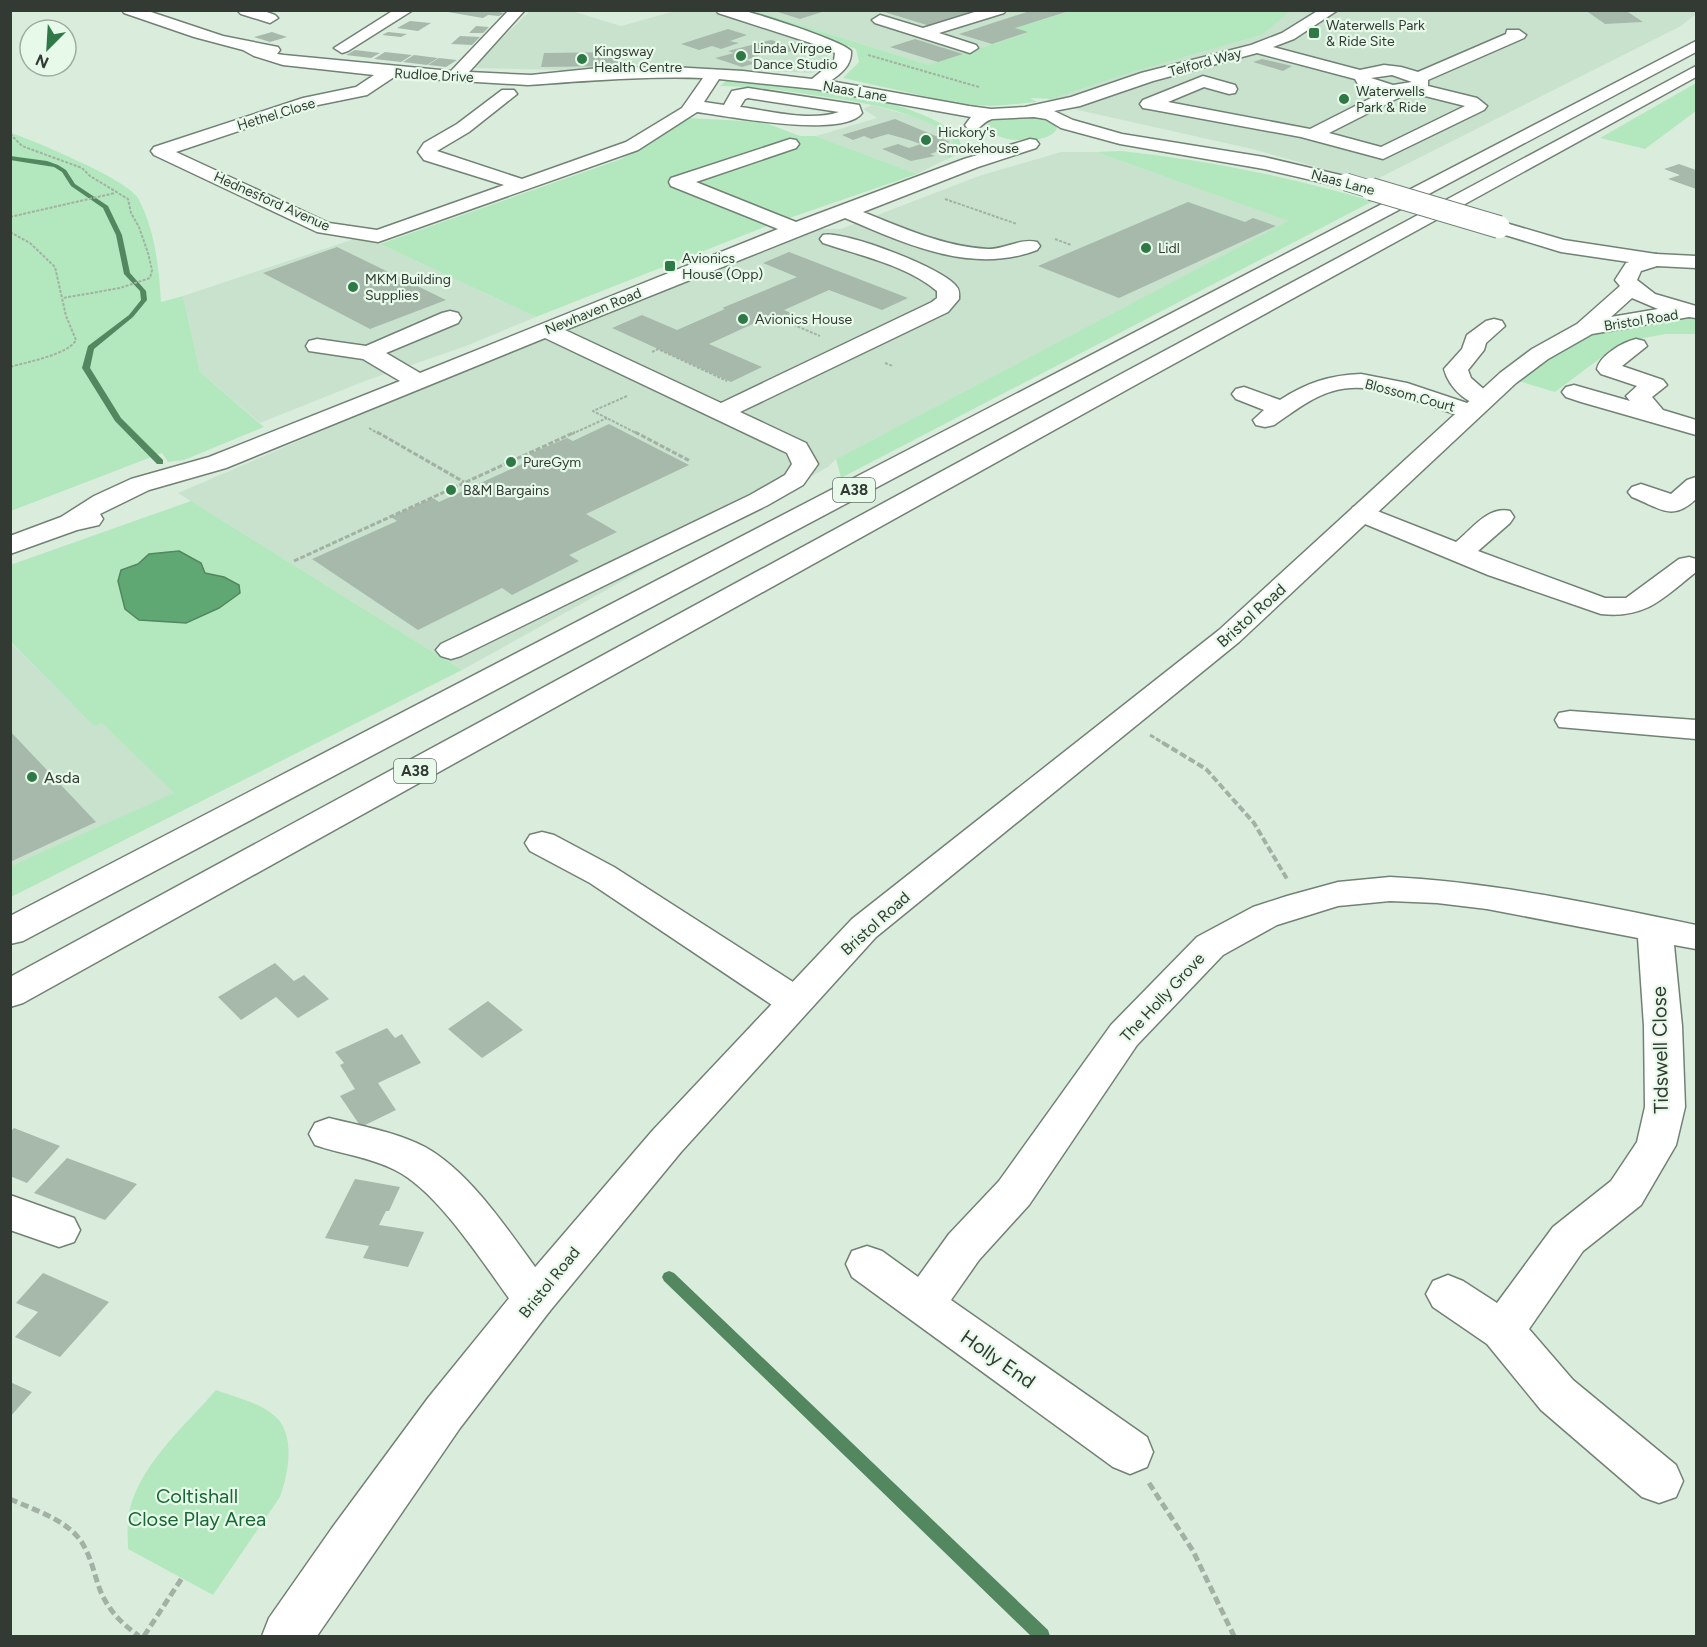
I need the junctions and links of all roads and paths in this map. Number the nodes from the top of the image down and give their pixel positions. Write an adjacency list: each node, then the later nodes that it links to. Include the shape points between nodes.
1 (129, 10): 16 (main road, Rudloe Drive, via 284,61)
2 (406, 10): 10 (main road, via 349,44)
3 (518, 10): 18 (main road)
4 (723, 10): 14 (main road, via 826,43)
5 (999, 10): 8 (main road)
6 (1331, 10): 11 (main road, Telford Way, via 1304,28)
7 (880, 20): 8 (main road)
8 (924, 33): 13 (main road)
9 (1513, 33): 21 (main road, via 1518,35)
10 (380, 42)
11 (1264, 46): 19 (main road); 19 (main road, via 1314,69); 25 (main road, Telford Way, via 1147,77)
12 (1696, 46): 100 (main road, A38)
13 (970, 48)
14 (844, 54): 20 (main road, Naas Lane, via 841,64); 22 (path, via 865,54)
15 (1696, 71): 102 (main road, A38)
16 (390, 72): 18 (main road, Rudloe Drive); 40 (main road, Hethel Close, via 361,91 309,102)
17 (713, 75): 18 (main road, Rudloe Drive, via 606,80); 20 (main road, Rudloe Drive); 28 (main road, Hednesford Avenue)
18 (456, 76)
19 (1370, 78): 21 (main road, via 1395,71)
20 (815, 84): 29 (main road, Naas Lane)
21 (1411, 85): 37 (main road); 37 (main road, via 1478,106 1383,153)
22 (981, 88)
23 (1229, 89): 37 (main road, via 1203,81 1149,104)
24 (508, 94): 27 (main road)
25 (1074, 102): 31 (main road, Telford Way); 35 (main road, Telford Way)
26 (469, 105): 27 (main road)
27 (493, 106): 42 (main road, via 427,152)
28 (693, 106): 30 (main road); 42 (main road, Hednesford Avenue, via 675,122 632,146)
29 (923, 106): 32 (main road, Naas Lane); 34 (main road, Naas Lane)
30 (730, 110): 33 (main road); 33 (main road, via 738,95 747,93 853,110 829,120)
31 (1021, 111): 32 (main road, Telford Way); 35 (main road, Telford Way)
32 (990, 114): 34 (main road, via 977,121)
33 (809, 121): 38 (main road, via 811,128)
34 (978, 131): 35 (main road, via 998,141); 41 (main road)
35 (1052, 133): 41 (main road, Newhaven Road); 54 (main road, Naas Lane, bridge, via 1241,158 1346,182)
36 (10, 135): 43 (path, via 22,146 82,168)
37 (1314, 135)
38 (832, 136)
39 (790, 144): 48 (main road, via 678,182)
40 (160, 151): 42 (main road, Hednesford Avenue, via 324,228 378,236)
41 (971, 162): 45 (main road, Newhaven Road)
42 (523, 185)
43 (116, 193): 46 (path); 59 (path, via 130,202 152,275 126,287)
44 (938, 197): 47 (path)
45 (845, 211): 48 (main road, Newhaven Road); 53 (main road, via 959,252 1010,254)
46 (10, 218)
47 (1021, 226)
48 (796, 229): 65 (main road, Newhaven Road)
49 (10, 232): 59 (path, via 30,243 56,267)
50 (1051, 237): 52 (path)
51 (830, 238): 74 (main road, via 941,282 948,290 948,299 940,307)
52 (1071, 245)
53 (1030, 246)
54 (1561, 246): 56 (main road, Naas Lane); 58 (main road, Naas Lane)
55 (1696, 252): 56 (main road)
56 (1666, 260): 57 (main road, Naas Lane); 58 (main road, Bristol Road, via 1633,267)
57 (1696, 262)
58 (1628, 284): 60 (main road, Naas Lane, via 1658,302); 64 (main road, Bristol Road)
59 (63, 298): 71 (path, via 74,344)
60 (1696, 312): 64 (main road, Bristol Road)
61 (452, 319): 69 (main road)
62 (785, 321): 66 (path)
63 (1494, 326): 77 (main road, via 1475,340 1473,350 1456,369)
64 (1585, 329): 77 (main road, Bristol Road, via 1540,354)
65 (546, 330): 70 (main road); 72 (main road, Newhaven Road)
66 (828, 339)
67 (317, 346): 69 (main road)
68 (1635, 346): 79 (main road, via 1610,364 1609,369 1655,385 1638,396)
69 (369, 353): 72 (main road)
70 (622, 366): 73 (main road); 74 (path, via 658,349 728,382)
71 (10, 367)
72 (418, 381): 89 (main road, Newhaven Road, via 217,463 192,481 109,515 70,523)
73 (659, 384): 78 (main road); 80 (path, via 593,411)
74 (776, 386): 78 (main road)
75 (1574, 392): 79 (main road)
76 (1244, 394): 77 (main road, Blossom Court, via 1274,414 1324,385 1357,381)
77 (1477, 406): 87 (main road, Bristol Road)
78 (721, 412): 93 (main road, via 798,448 805,464 794,480)
79 (1654, 414): 82 (main road)
80 (607, 418): 83 (path); 84 (path)
81 (364, 426): 84 (path)
82 (1696, 428)
83 (690, 461)
84 (465, 483): 91 (path)
85 (1696, 485): 86 (main road, via 1675,505)
86 (1641, 492)
87 (1362, 513): 90 (main road); 94 (main road, Bristol Road, via 1229,636)
88 (1502, 517): 90 (main road)
89 (10, 546)
90 (1460, 554): 92 (main road, via 1602,606 1620,608 1635,605)
91 (294, 561)
92 (1689, 565)
93 (451, 650)
94 (1125, 719): 98 (path, via 1206,769 1254,823); 103 (main road, Bristol Road, via 864,928)
95 (1570, 720): 96 (main road)
96 (1694, 736)
97 (542, 843): 103 (main road, via 602,875)
98 (1299, 904): 99 (main road, The Holly Grove, via 1338,894 1437,891); 110 (main road, The Holly Grove, via 1235,930 1210,945 1189,965 1124,1035 1014,1193 964,1247)
99 (1655, 928): 101 (main road, The Holly Grove); 111 (main road, Tidswell Close, via 1665,1107 1656,1145 1626,1193 1568,1239)
100 (10, 932)
101 (1696, 937)
102 (10, 994)
103 (794, 1001): 109 (main road, Bristol Road, via 667,1141)
104 (329, 1134): 109 (main road, via 379,1146 411,1159 450,1188)
105 (10, 1212): 106 (main road)
106 (58, 1230)
107 (867, 1264): 110 (main road, Holly End)
108 (1448, 1294): 111 (main road)
109 (534, 1299): 117 (main road, Bristol Road, via 444,1413)
110 (923, 1305): 112 (main road, Holly End)
111 (1503, 1330): 113 (main road, via 1557,1395)
112 (1130, 1452): 118 (path, via 1193,1551)
113 (1659, 1481)
114 (10, 1499): 116 (path, via 75,1534 93,1562 104,1600 116,1617)
115 (182, 1578): 116 (path)
116 (141, 1636)
117 (287, 1636)
118 (1234, 1636)

